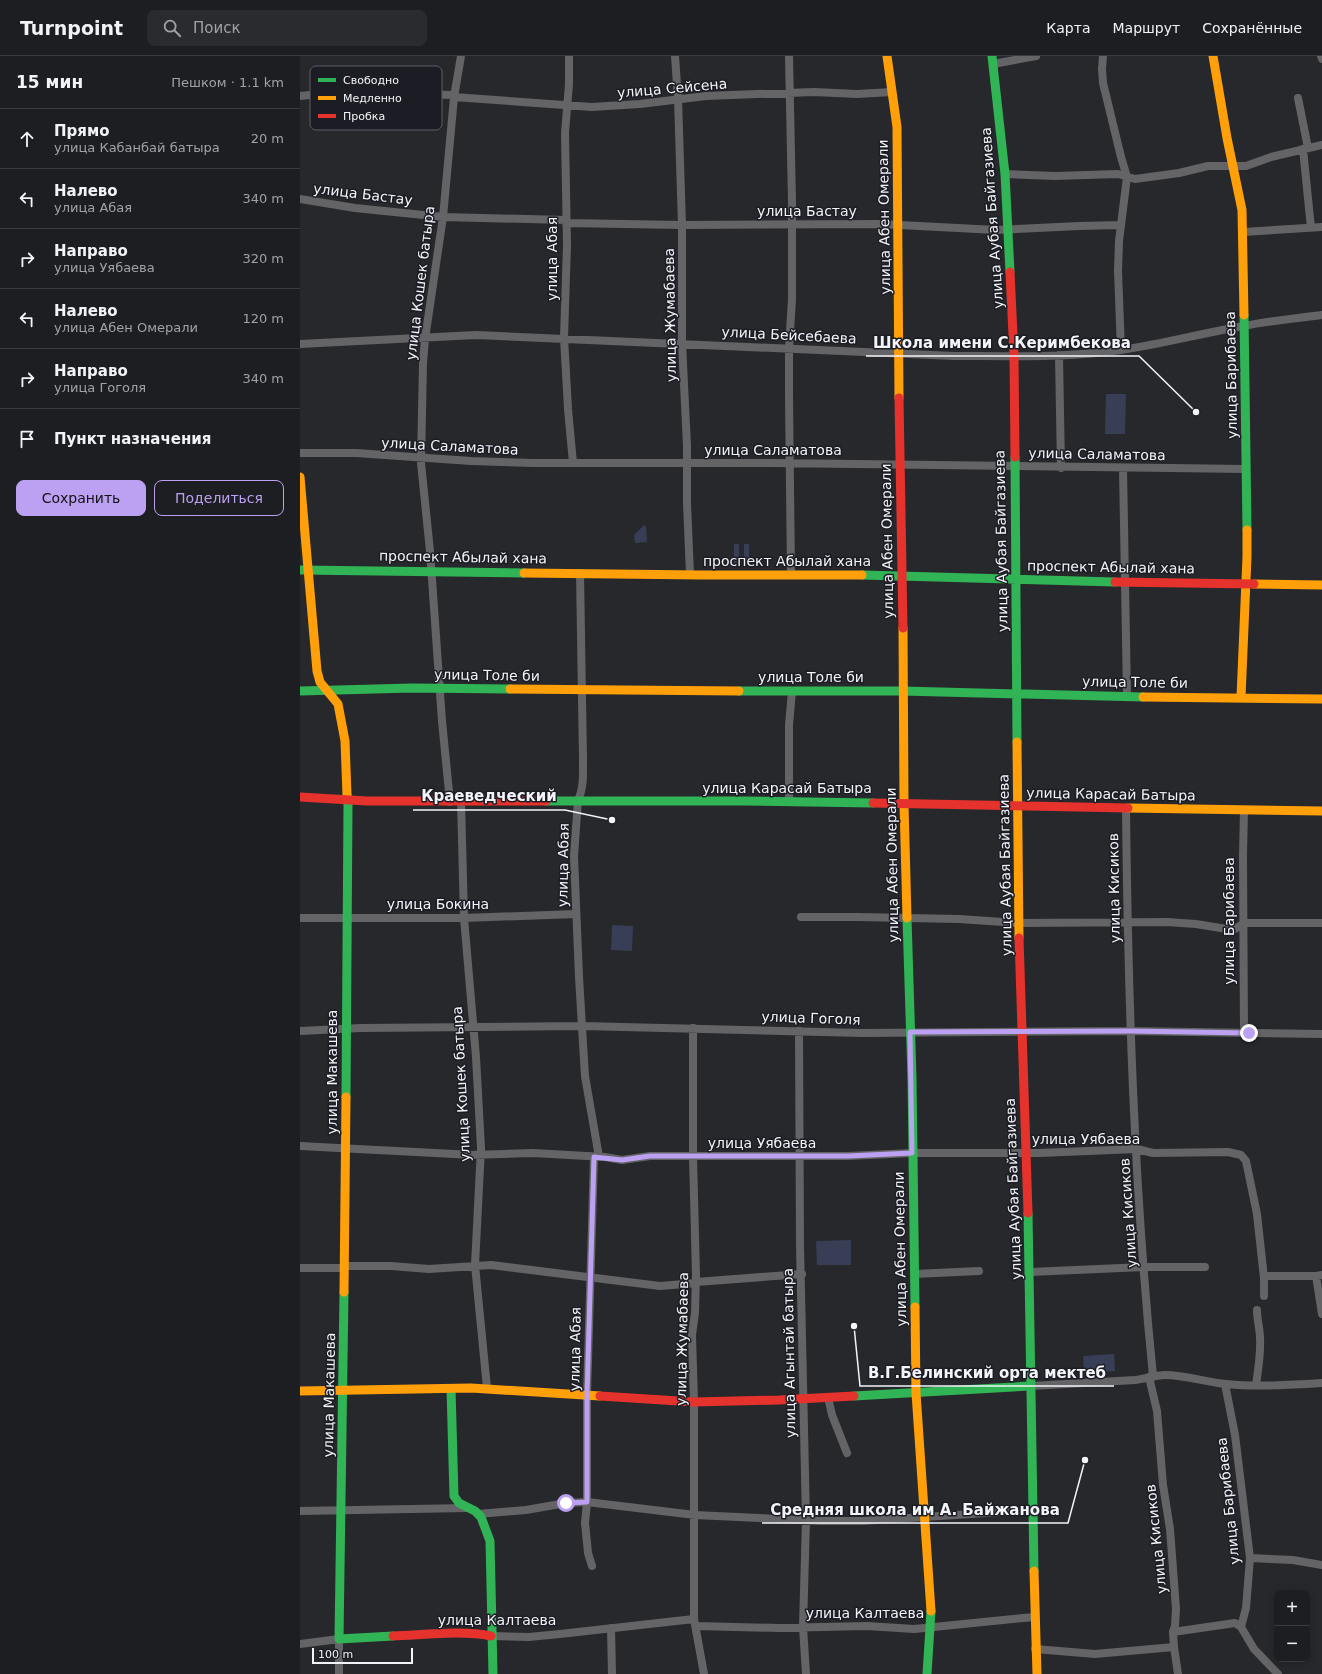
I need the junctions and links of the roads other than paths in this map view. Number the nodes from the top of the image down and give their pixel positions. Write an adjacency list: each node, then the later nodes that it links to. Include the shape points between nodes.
1 (461, 56): 15 (street, улица Кошек батыра)
2 (569, 56): 18 (street, улица Абая)
3 (675, 56): 17 (street, улица Жумабаева)
4 (789, 56): 11 (street)
5 (887, 56): 10 (main road, улица Абен Омерали)
6 (1036, 56): 9 (street)
7 (1103, 56): 23 (street, via 1103,83)
8 (1213, 56): 21 (main road, улица Барибаева)
9 (992, 60): 22 (main road, улица Аубая Байгазиева)
10 (892, 92): 11 (street, улица Сейсена); 29 (main road, улица Абен Омерали, via 896,127)
11 (790, 93): 17 (street, улица Сейсена); 27 (street)
12 (310, 95): 13 (street, улица Сейсена)
13 (300, 96)
14 (442, 96): 15 (street, улица Сейсена)
15 (454, 96): 18 (street, улица Сейсена); 25 (street, улица Кошек батыра)
16 (1298, 98): 20 (street)
17 (678, 99): 18 (street, улица Сейсена, via 621,106 592,107); 28 (street, улица Жумабаева)
18 (567, 104): 26 (street, улица Абая)
19 (1322, 145): 20 (street)
20 (1306, 149): 21 (street, via 1246,166); 32 (street)
21 (1234, 166): 23 (street, via 1208,166 1179,173 1135,178); 34 (main road, улица Барибаева)
22 (1005, 174): 23 (street); 33 (main road, улица Аубая Байгазиева)
23 (1127, 176): 30 (street)
24 (300, 199): 25 (street, улица Бастау, via 355,208)
25 (443, 217): 26 (street, улица Бастау); 38 (street, улица Кошек батыра)
26 (566, 222): 28 (street, улица Бастау); 37 (street, улица Абая)
27 (791, 224): 28 (street, улица Бастау); 29 (street, улица Бастау); 41 (street, via 792,300)
28 (682, 225): 39 (street, улица Жумабаева)
29 (897, 225): 33 (street, улица Бастау); 43 (main road, улица Абен Омерали)
30 (1120, 225): 33 (street, улица Бастау); 42 (street, via 1118,271)
31 (1322, 227): 32 (street)
32 (1311, 228): 34 (street)
33 (1008, 230): 45 (main road, улица Аубая Байгазиева)
34 (1243, 232): 36 (main road, улица Барибаева)
35 (1322, 315): 36 (street, улица Бейсебаева)
36 (1244, 326): 42 (street, улица Бейсебаева); 55 (main road, улица Барибаева)
37 (564, 338): 38 (street, улица Бейсебаева, via 476,335); 39 (street, улица Бейсебаева); 48 (street, улица Абая)
38 (425, 339): 40 (street, улица Бейсебаева); 47 (street, улица Кошек батыра)
39 (682, 343): 41 (street, улица Бейсебаева); 49 (street, улица Жумабаева)
40 (300, 344)
41 (789, 348): 43 (street, улица Бейсебаева); 50 (street)
42 (1121, 350): 44 (street, улица Бейсебаева)
43 (900, 353): 45 (street, улица Бейсебаева); 51 (main road, улица Абен Омерали)
44 (1059, 355): 45 (street, улица Бейсебаева); 53 (street)
45 (1014, 356): 52 (main road, улица Аубая Байгазиева)
46 (300, 453): 47 (street, улица Саламатова, via 356,453)
47 (422, 458): 48 (street, улица Саламатова); 58 (street, улица Кошек батыра)
48 (573, 463): 49 (street, улица Саламатова)
49 (688, 463): 50 (street, улица Саламатова); 60 (street, улица Жумабаева)
50 (790, 463): 51 (street, улица Саламатова); 61 (street)
51 (900, 465): 52 (street, улица Саламатова); 62 (main road, улица Абен Омерали)
52 (1014, 466): 53 (street, улица Саламатова); 63 (main road, улица Аубая Байгазиева)
53 (1061, 468): 54 (street, улица Саламатова)
54 (1123, 468): 55 (street, улица Саламатова); 64 (street)
55 (1246, 469): 65 (main road, улица Барибаева)
56 (300, 477): 57 (main road, улица Макашева)
57 (304, 570): 58 (main road, проспект Абылай хана); 68 (main road, улица Макашева, via 317,671 320,682)
58 (432, 572): 59 (main road, проспект Абылай хана); 67 (street, улица Кошек батыра)
59 (580, 573): 60 (main road, проспект Абылай хана); 69 (street, улица Абая)
60 (690, 574): 61 (main road, проспект Абылай хана)
61 (790, 574): 62 (main road, проспект Абылай хана)
62 (903, 576): 63 (main road, проспект Абылай хана); 72 (main road, улица Абен Омерали)
63 (1015, 578): 64 (main road, проспект Абылай хана); 73 (main road, улица Аубая Байгазиева)
64 (1124, 582): 65 (main road, проспект Абылай хана); 74 (street)
65 (1246, 584): 66 (main road, проспект Абылай хана); 75 (main road, улица Барибаева)
66 (1322, 584)
67 (439, 689): 68 (main road, улица Толе би); 69 (main road, улица Толе би); 81 (street, улица Кошек батыра)
68 (327, 690): 70 (main road, улица Толе би); 79 (main road, улица Макашева, via 338,704 342,722)
69 (583, 690): 71 (main road, улица Толе би); 78 (street, улица Абая, via 582,775 581,795)
70 (300, 691)
71 (792, 691): 72 (main road, улица Толе би); 82 (street, via 789,725)
72 (902, 691): 73 (main road, улица Толе би); 83 (main road, улица Абен Омерали)
73 (1016, 693): 74 (main road, улица Толе би); 84 (main road, улица Аубая Байгазиева)
74 (1127, 696): 75 (main road, улица Толе би)
75 (1241, 697): 76 (main road, улица Толе би)
76 (1322, 699)
77 (300, 797): 79 (main road, улица Карасай Батыра)
78 (578, 800): 80 (main road, улица Карасай Батыра); 82 (main road, улица Карасай Батыра); 88 (street, улица Абая, via 574,856)
79 (347, 801): 81 (main road, улица Карасай Батыра); 89 (main road, улица Макашева)
80 (461, 801): 81 (main road, улица Карасай Батыра); 92 (street, улица Кошек батыра)
81 (450, 802)
82 (789, 802): 83 (main road, улица Карасай Батыра)
83 (904, 804): 84 (main road, улица Карасай Батыра); 93 (main road, улица Абен Омерали)
84 (1018, 807): 85 (main road, улица Карасай Батыра); 94 (main road, улица Аубая Байгазиева)
85 (1126, 808): 86 (main road, улица Карасай Батыра); 95 (street, улица Кисиков)
86 (1244, 810): 87 (main road, улица Карасай Батыра); 97 (street, улица Барибаева)
87 (1322, 811)
88 (576, 914): 92 (street, улица Бокина); 98 (street, улица Абая)
89 (347, 917): 91 (street, улица Бокина); 92 (street, улица Бокина); 101 (main road, улица Макашева)
90 (801, 917): 93 (street)
91 (300, 918)
92 (464, 918): 99 (street, улица Кошек батыра)
93 (907, 918): 94 (street); 105 (main road, улица Абен Омерали)
94 (1019, 922): 95 (street); 106 (main road, улица Аубая Байгазиева)
95 (1128, 922): 97 (street, via 1196,924 1233,930); 104 (street, улица Кисиков)
96 (1322, 923): 97 (street)
97 (1243, 924): 107 (street, улица Барибаева)
98 (582, 1026): 99 (street, улица Гоголя); 100 (street, улица Гоголя); 117 (street, улица Абая, via 586,1083)
99 (473, 1028): 101 (street, улица Гоголя); 114 (street, улица Кошек батыра)
100 (693, 1028): 103 (street, улица Гоголя); 115 (street, улица Жумабаева)
101 (346, 1030): 102 (street, улица Гоголя); 110 (main road, улица Макашева)
102 (300, 1031)
103 (799, 1031): 105 (street, улица Гоголя); 116 (street, улица Агынтай батыра)
104 (1130, 1031): 106 (street, улица Гоголя); 107 (street, улица Гоголя); 111 (street, улица Кисиков)
105 (910, 1032): 106 (street, улица Гоголя); 113 (main road, улица Абен Омерали)
106 (1022, 1032): 112 (main road, улица Аубая Байгазиева)
107 (1244, 1033): 108 (street, улица Гоголя)
108 (1322, 1034)
109 (300, 1146): 110 (street, улица Уябаева)
110 (346, 1148): 114 (street, улица Уябаева); 119 (main road, улица Макашева)
111 (1136, 1150): 112 (street, улица Уябаева); 120 (street, улица Кисиков); 128 (street, улица Уябаева, via 1153,1153 1228,1152 1241,1155 1246,1161 1257,1214)
112 (1026, 1152): 113 (street, улица Уябаева); 124 (main road, улица Аубая Байгазиева)
113 (912, 1153): 116 (street, улица Уябаева); 126 (main road, улица Абен Омерали)
114 (480, 1154): 117 (street, улица Уябаева); 118 (street, улица Кошек батыра)
115 (693, 1156): 116 (street, улица Уябаева); 117 (street, улица Уябаева, via 650,1156 622,1160); 130 (street, улица Жумабаева)
116 (800, 1156): 125 (street, улица Агынтай батыра)
117 (597, 1157): 129 (street, улица Абая)
118 (475, 1265): 119 (street, via 429,1269 392,1266); 129 (street); 139 (street, улица Кошек батыра)
119 (345, 1267): 122 (street); 142 (main road, улица Макашева)
120 (1144, 1267): 121 (street); 124 (street); 134 (street, улица Кисиков)
121 (1205, 1267)
122 (300, 1268)
123 (979, 1271): 126 (street)
124 (1030, 1272): 137 (main road, улица Аубая Байгазиева)
125 (802, 1274): 130 (street); 146 (street, улица Агынтай батыра)
126 (914, 1274): 143 (main road, улица Абен Омерали)
127 (1319, 1275): 128 (street); 133 (street)
128 (1264, 1276): 131 (street)
129 (590, 1277): 130 (street, via 660,1286); 144 (street, улица Абая)
130 (696, 1283): 147 (street, улица Жумабаева, via 692,1335)
131 (1264, 1296)
132 (1257, 1310): 138 (street, via 1260,1336)
133 (1322, 1314)
134 (1151, 1376): 135 (street, via 1166,1375); 137 (street); 167 (street, улица Кисиков, via 1170,1529 1176,1609)
135 (1225, 1384): 138 (street); 158 (street, улица Барибаева, via 1235,1435)
136 (1322, 1384): 138 (street)
137 (1031, 1386): 143 (main road); 152 (main road, улица Аубая Байгазиева)
138 (1256, 1386)
139 (487, 1388): 140 (main road); 144 (main road)
140 (451, 1389): 142 (main road); 150 (main road, via 454,1496 457,1502)
141 (300, 1391): 142 (main road)
142 (343, 1391): 151 (main road, улица Макашева)
143 (916, 1393): 145 (main road); 156 (main road, улица Абен Омерали)
144 (587, 1395): 147 (main road); 149 (street, улица Абая)
145 (828, 1397): 146 (main road); 148 (street)
146 (803, 1398): 147 (main road); 157 (street, улица Агынтай батыра)
147 (694, 1402): 155 (street, улица Жумабаева)
148 (847, 1453)
149 (587, 1502): 154 (street); 155 (street); 160 (street, улица Абая, via 586,1538)
150 (467, 1508): 151 (street); 154 (main road)
151 (340, 1510): 153 (street); 169 (main road, улица Макашева)
152 (1032, 1510): 156 (street); 161 (main road, улица Аубая Байгазиева)
153 (300, 1511)
154 (478, 1514): 168 (main road, via 485,1524 490,1541)
155 (695, 1515): 157 (street); 162 (street, улица Жумабаева)
156 (924, 1516): 157 (street, via 862,1521); 165 (main road, улица Абен Омерали)
157 (806, 1520): 164 (street, улица Агынтай батыра)
158 (1250, 1558): 159 (street, via 1293,1560); 163 (street, улица Барибаева, via 1245,1616)
159 (1322, 1565)
160 (592, 1566)
161 (1034, 1617): 165 (street, улица Калтаева); 172 (main road, улица Аубая Байгазиева)
162 (695, 1622): 164 (street, улица Калтаева); 166 (street, улица Калтаева); 176 (street, улица Жумабаева)
163 (1238, 1625): 167 (street); 181 (street, via 1254,1649)
164 (803, 1627): 165 (street, улица Калтаева); 177 (street, улица Агынтай батыра)
165 (930, 1627): 178 (main road, улица Абен Омерали)
166 (611, 1628): 168 (street, улица Калтаева, via 529,1637); 175 (street)
167 (1173, 1632): 171 (street, улица Кисиков)
168 (491, 1636): 169 (main road, улица Калтаева, via 445,1634); 174 (main road)
169 (339, 1639): 170 (street, улица Калтаева); 173 (street, улица Макашева)
170 (300, 1644)
171 (1174, 1647): 172 (street, via 1095,1654); 180 (street, улица Кисиков)
172 (1035, 1649): 179 (main road, улица Аубая Байгазиева)
173 (340, 1674)
174 (493, 1674)
175 (612, 1674)
176 (704, 1674)
177 (806, 1674)
178 (927, 1674)
179 (1036, 1674)
180 (1178, 1674)
181 (1278, 1674)

